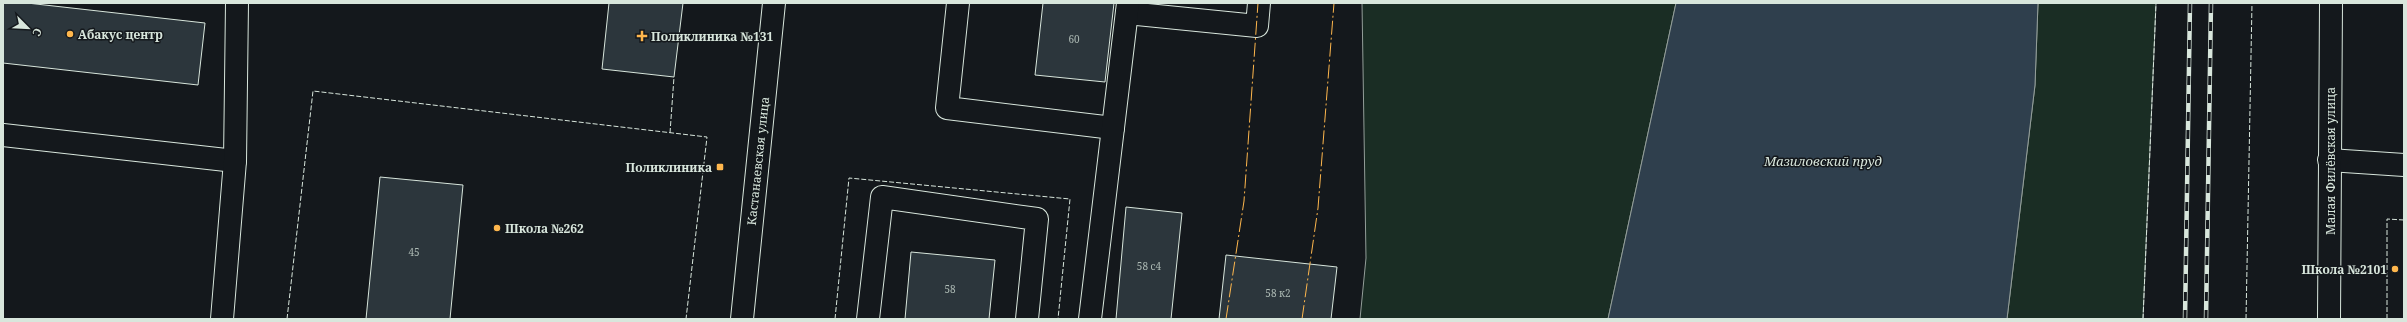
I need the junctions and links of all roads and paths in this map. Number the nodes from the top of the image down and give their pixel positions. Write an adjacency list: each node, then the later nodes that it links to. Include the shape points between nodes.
1 (237, 3): 10 (street)
2 (774, 3): 13 (street, Кастанаевская улица)
3 (958, 3): 7 (street, via 947,108)
4 (1259, 3): 6 (street, via 1257,26)
5 (2331, 3): 9 (street, Малая Филёвская улица)
6 (1127, 8): 7 (street)
7 (1113, 128): 16 (street)
8 (3, 135): 10 (street)
9 (2329, 160): 11 (street); 17 (street, Малая Филёвская улица)
10 (235, 161): 12 (street)
11 (2404, 165)
12 (222, 319)
13 (742, 319)
14 (868, 319): 15 (street, via 882,197 1037,219)
15 (1027, 319)
16 (1090, 319)
17 (2329, 319)

